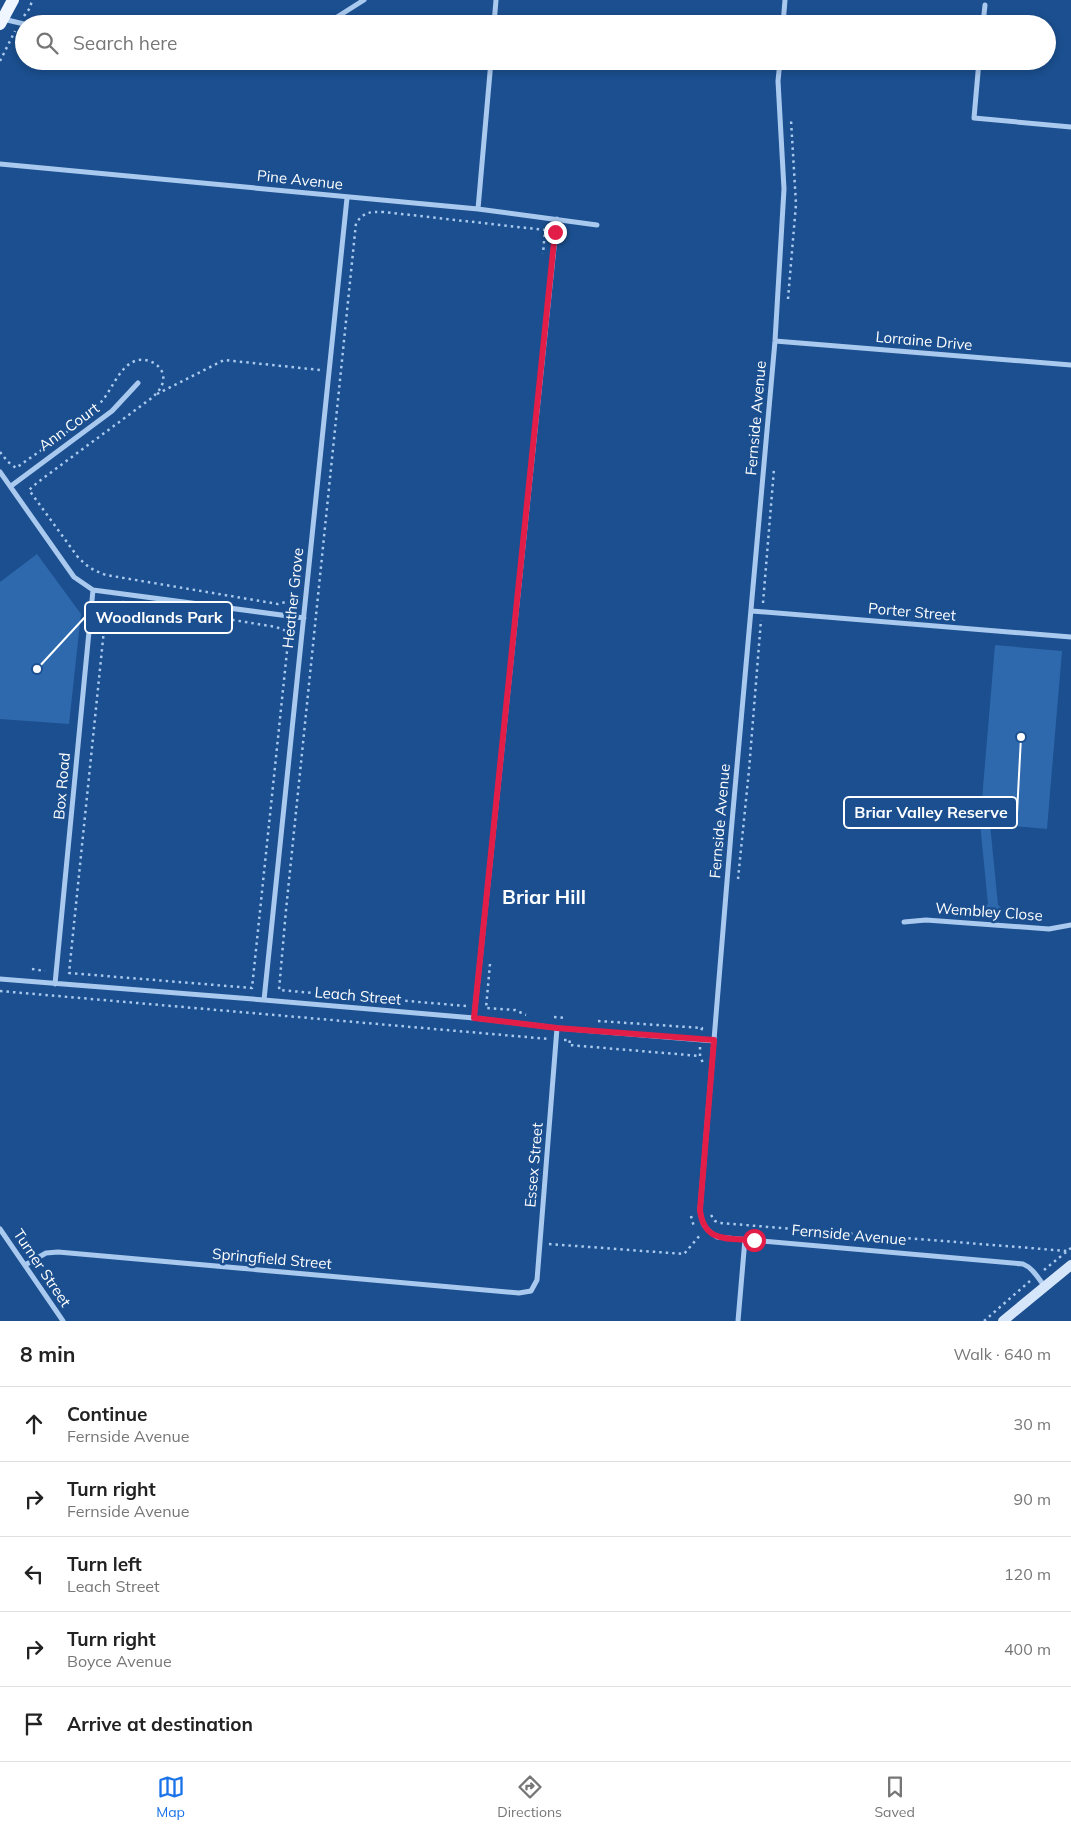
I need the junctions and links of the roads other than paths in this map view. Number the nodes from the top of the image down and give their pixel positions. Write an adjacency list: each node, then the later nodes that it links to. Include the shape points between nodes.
1 (13, 0): 10 (main road)
2 (364, 0): 6 (street)
3 (496, 0): 7 (street)
4 (785, 0): 8 (street)
5 (985, 5): 9 (street)
6 (340, 15)
7 (495, 15)
8 (784, 15)
9 (984, 15)
10 (2, 22): 11 (street)
11 (15, 23)
12 (490, 70): 18 (street)
13 (779, 70): 21 (street, Fernside Avenue, via 784,189)
14 (979, 70): 15 (street, via 974,118)
15 (1071, 127)
16 (0, 164): 17 (street, Pine Avenue)
17 (347, 198): 18 (street, Pine Avenue); 28 (street, Heather Grove)
18 (478, 209): 19 (street, Pine Avenue)
19 (557, 219): 20 (street, Pine Avenue); 35 (street)
20 (597, 225)
21 (775, 341): 22 (street, Lorraine Drive); 27 (street, Fernside Avenue)
22 (1071, 365)
23 (138, 383): 25 (street, Ann Court, via 112,411)
24 (0, 472): 25 (street)
25 (10, 486): 26 (street, via 74,577)
26 (93, 590): 28 (street); 33 (street, Box Road)
27 (752, 611): 29 (street, Porter Street); 37 (street, Fernside Avenue)
28 (304, 618): 34 (street, Heather Grove)
29 (1071, 637)
30 (904, 922): 31 (street, Wembley Close, via 926,920 1048,929)
31 (1071, 925)
32 (0, 979): 33 (street, Leach Street)
33 (55, 984): 34 (street, Leach Street)
34 (264, 1000): 35 (street, Leach Street)
35 (474, 1018): 36 (street, Leach Street)
36 (557, 1028): 37 (street, Leach Street); 43 (street, Essex Street, via 537,1280 531,1291)
37 (714, 1040): 39 (street, Fernside Avenue, via 701,1221 705,1229 716,1237)
38 (0, 1229): 40 (street, Turner Street)
39 (745, 1239): 42 (street, Fernside Avenue, via 1023,1264 1029,1266); 45 (street)
40 (26, 1265): 43 (street, Springfield Street, via 46,1253 58,1252); 44 (street, Turner Street)
41 (1071, 1265): 42 (street)
42 (1045, 1286): 46 (street)
43 (519, 1293)
44 (63, 1321)
45 (738, 1321)
46 (1003, 1321)

